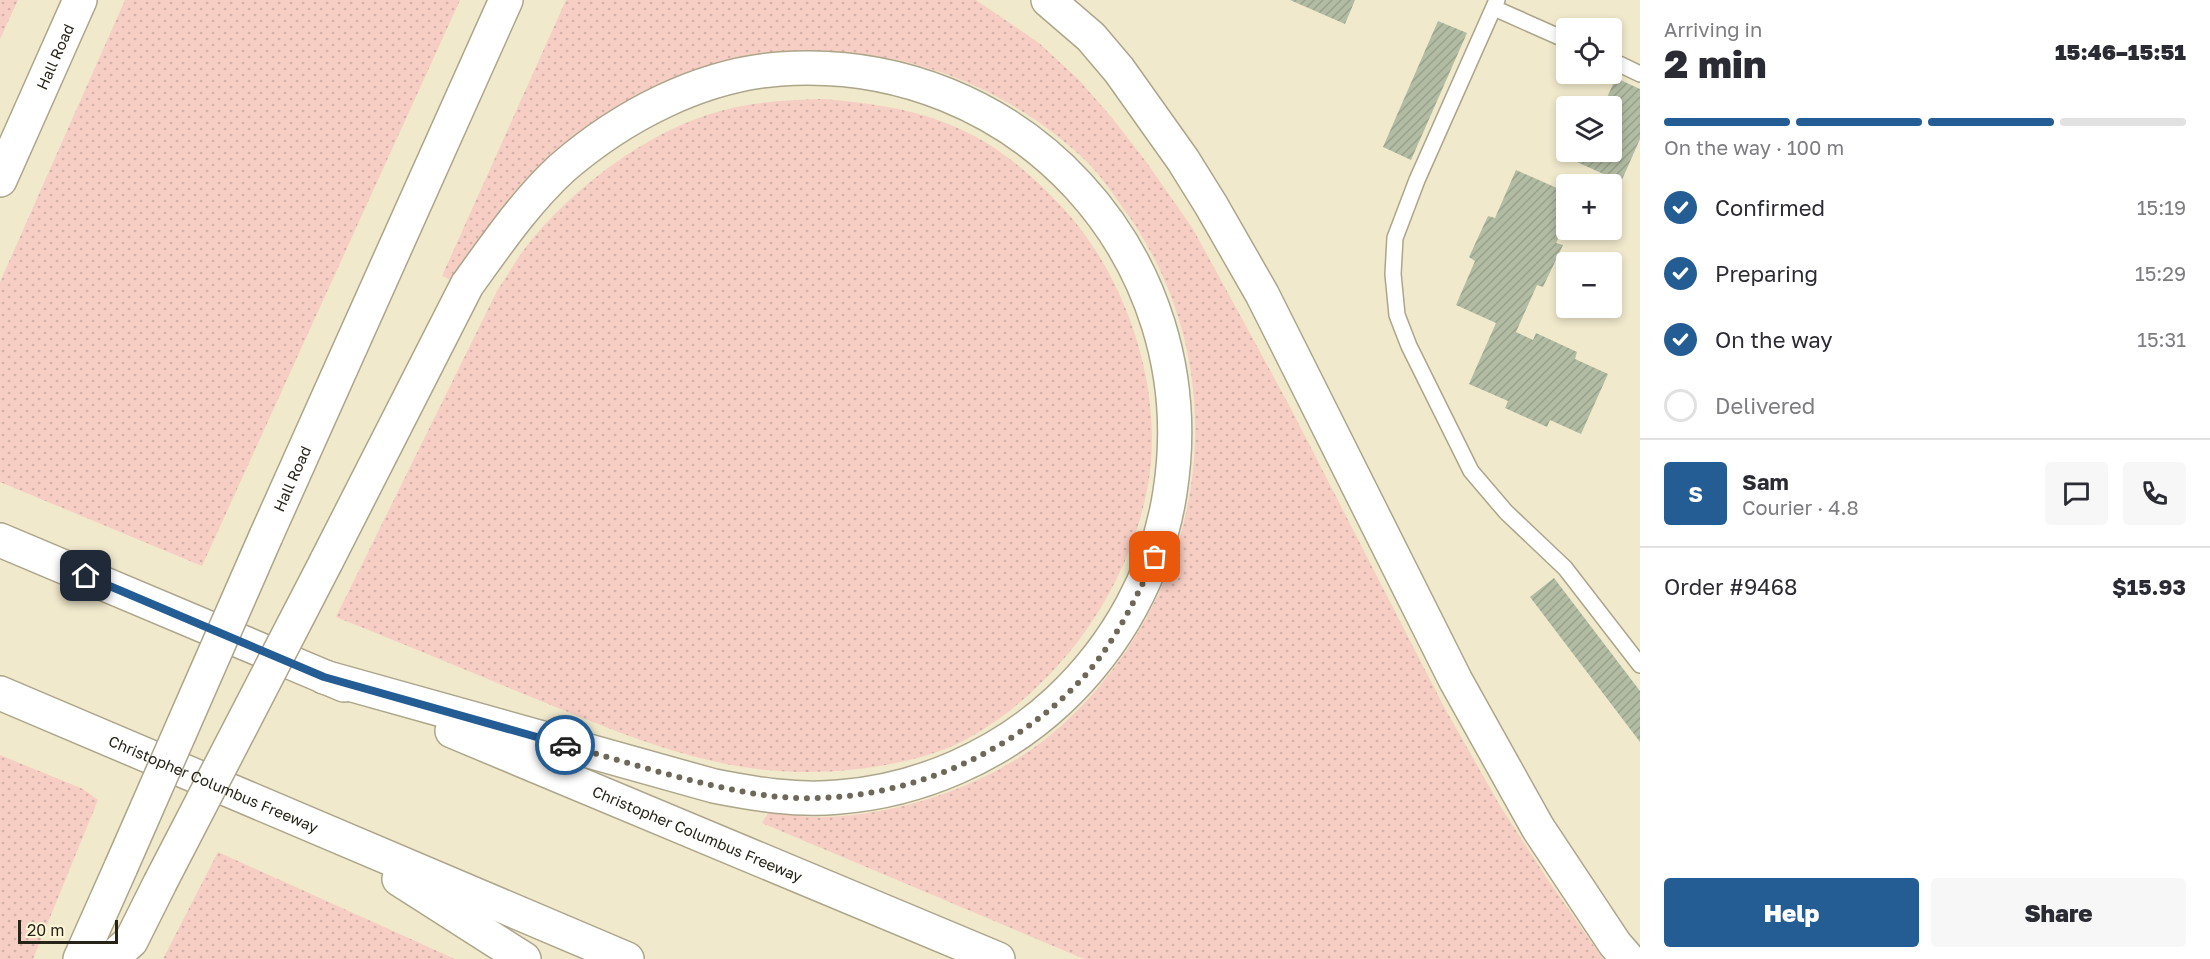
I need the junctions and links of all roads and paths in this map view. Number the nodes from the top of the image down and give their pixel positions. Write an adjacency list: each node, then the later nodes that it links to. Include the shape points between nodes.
1 (80, 0): 8 (highway, Hall Road)
2 (506, 0): 14 (highway, Hall Road, bridge)
3 (1048, 0): 19 (highway, via 1091,38 1119,70 1184,160 1262,294 1456,681 1521,799)
4 (1496, 4): 5 (lane); 10 (lane, via 1395,238 1397,315 1471,471 1506,512 1565,568)
5 (1556, 35)
6 (1622, 65): 7 (lane)
7 (1640, 74)
8 (0, 180)
9 (0, 540): 11 (highway, Christopher Columbus Freeway)
10 (1640, 665)
11 (324, 677): 15 (highway, bridge, via 714,786 765,795 840,797 922,780 968,763 1018,733 1080,681 1110,643 1155,557 1168,505 1176,420 1170,372 1142,280 1120,239 1063,168 998,119 914,84 822,68 777,69 737,76 661,102 625,121 560,170 496,244 467,285 131,941); 18 (highway, Christopher Columbus Freeway)
12 (0, 693): 13 (highway, Christopher Columbus Freeway)
13 (319, 828): 16 (highway); 17 (highway, Christopher Columbus Freeway)
14 (80, 959)
15 (111, 959)
16 (524, 959)
17 (627, 959)
18 (998, 959)
19 (1628, 959)

